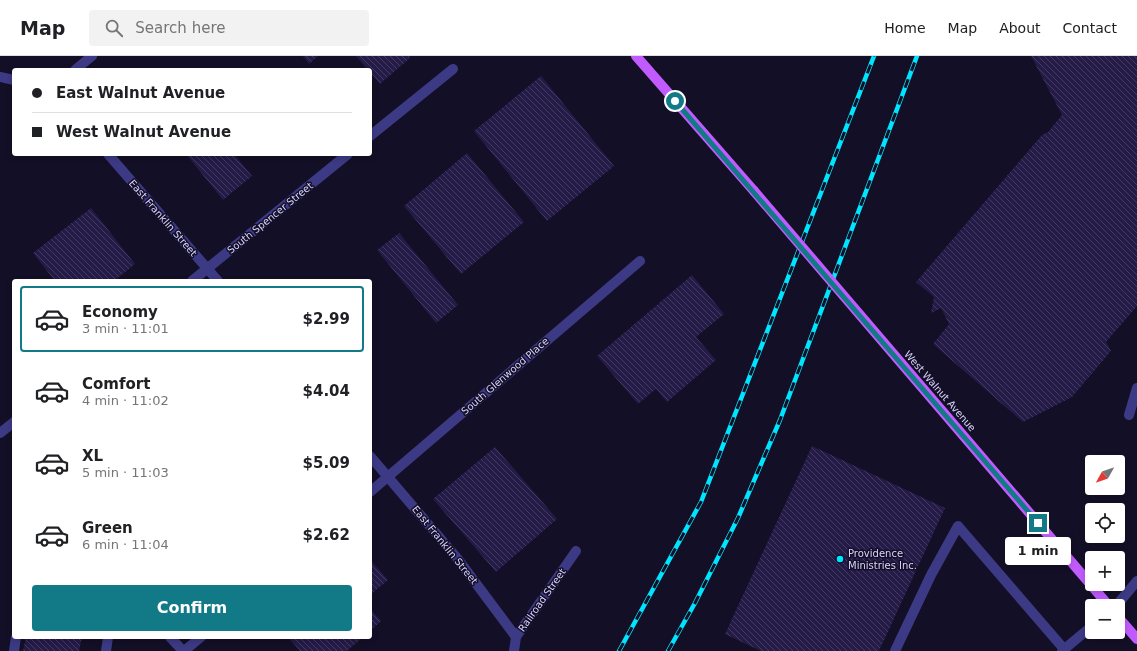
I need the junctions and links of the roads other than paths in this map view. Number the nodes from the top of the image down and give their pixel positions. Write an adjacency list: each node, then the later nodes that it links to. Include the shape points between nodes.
1 (92, 56): 3 (street)
2 (636, 56): 23 (main road, West Walnut Avenue, bridge)
3 (77, 68)
4 (453, 69): 7 (street)
5 (0, 77): 6 (street)
6 (12, 80)
7 (372, 134)
8 (110, 156): 11 (street, East Franklin Street)
9 (346, 156): 11 (street, South Spencer Street)
10 (640, 261): 19 (street, South Glenwood Place)
11 (208, 269): 12 (street, South Spencer Street); 13 (street, East Franklin Street)
12 (195, 279)
13 (216, 279)
14 (1137, 388): 15 (street)
15 (1129, 415)
16 (12, 424): 17 (street)
17 (0, 433)
18 (372, 458): 19 (street, East Franklin Street)
19 (388, 477): 20 (street, South Glenwood Place); 27 (street, East Franklin Street, via 457,558)
20 (372, 490)
21 (576, 551): 27 (street, Railroad Street)
22 (1137, 581): 24 (street)
23 (1102, 599)
24 (1122, 599)
25 (1125, 625): 32 (main road)
26 (1085, 632): 33 (street)
27 (516, 637): 37 (street, Railroad Street)
28 (16, 639): 34 (street)
29 (108, 639): 35 (street)
30 (172, 639): 36 (street)
31 (199, 639): 36 (street)
32 (1137, 639)
33 (1063, 650): 38 (street, via 958,526 931,575)
34 (14, 651)
35 (106, 651)
36 (184, 651)
37 (514, 651)
38 (895, 651)

